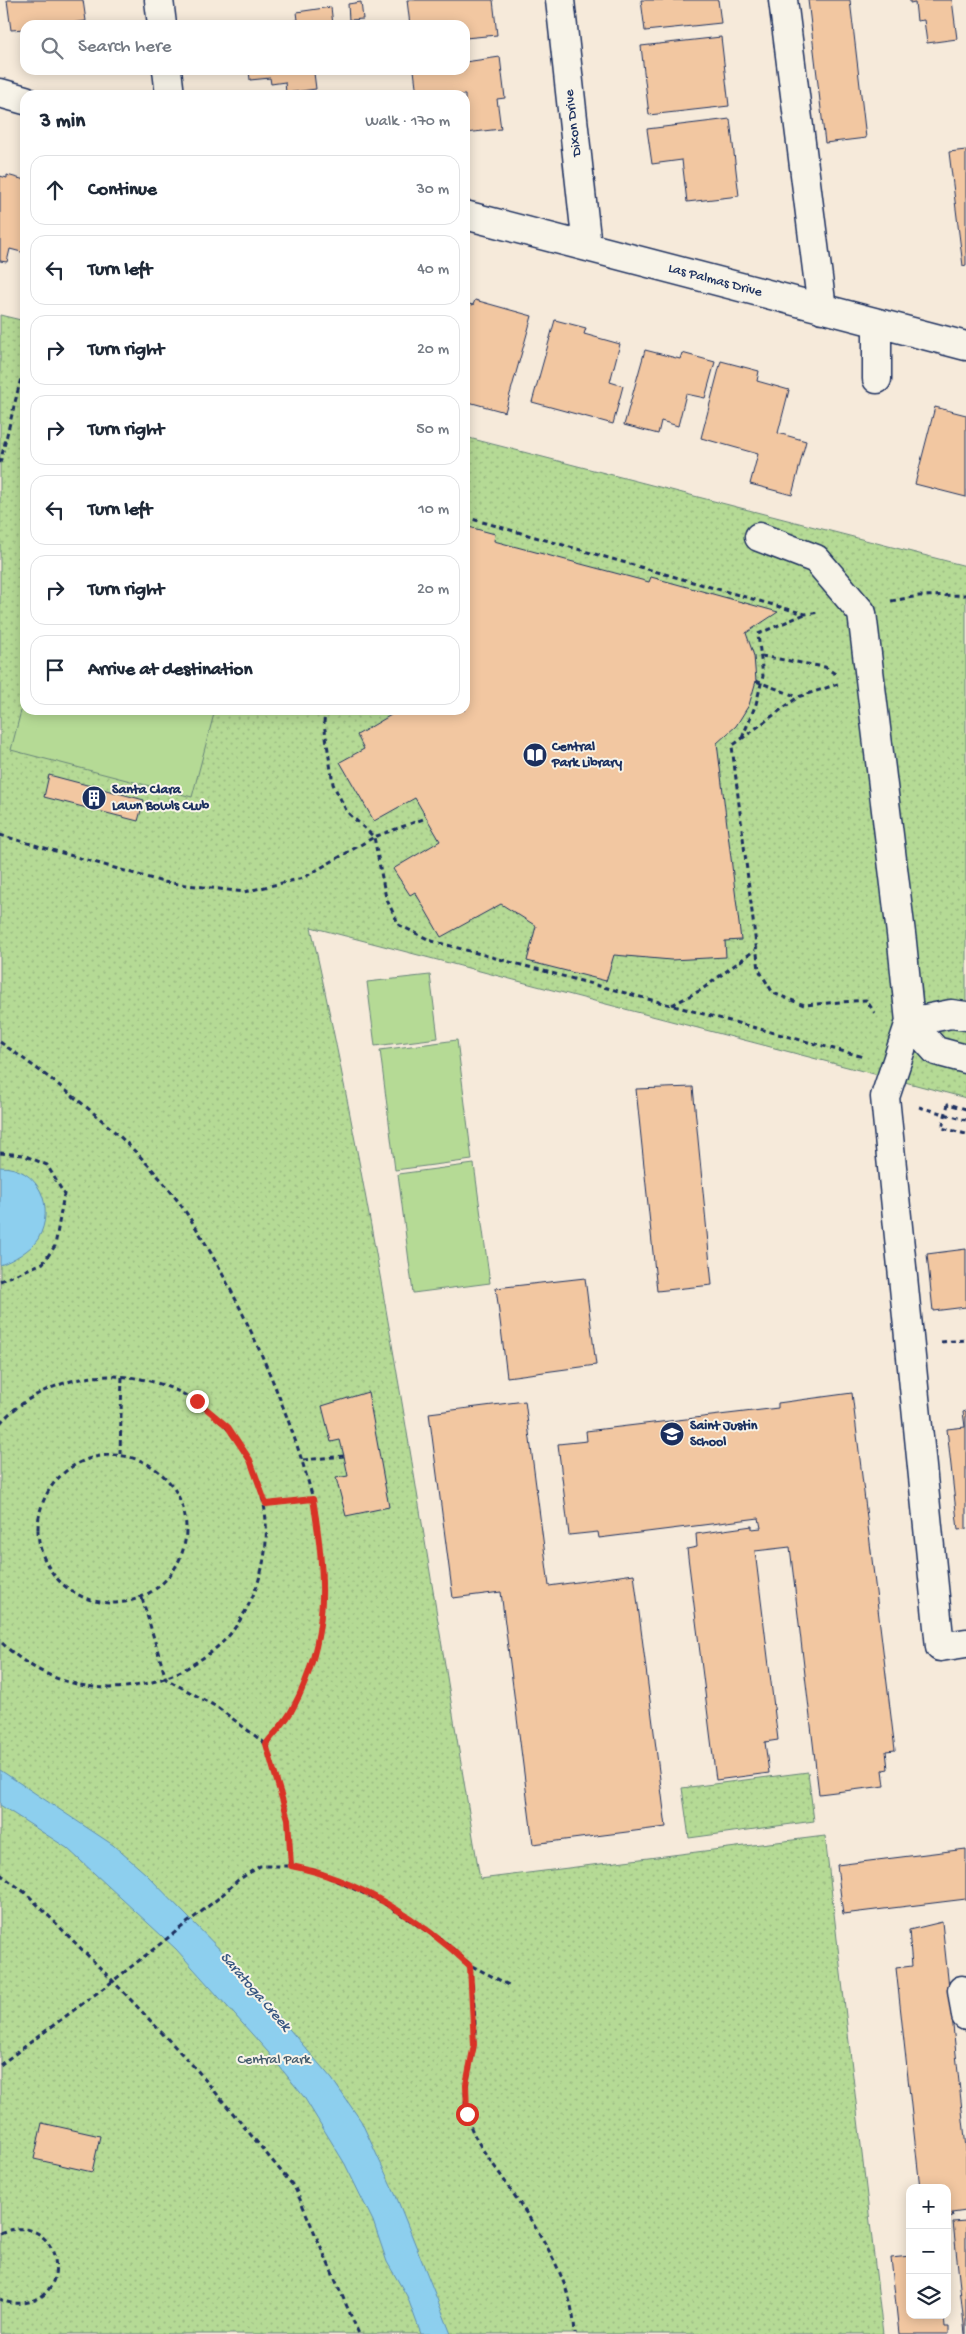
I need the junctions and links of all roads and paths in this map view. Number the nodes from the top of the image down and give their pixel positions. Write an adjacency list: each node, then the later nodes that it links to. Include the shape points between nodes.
1 (159, 0): 4 (street)
2 (560, 0): 10 (street, Dixon Drive)
3 (783, 0): 11 (street)
4 (161, 20)
5 (168, 75): 6 (street)
6 (169, 90)
7 (0, 93): 8 (street)
8 (20, 99)
9 (470, 217): 10 (street, Las Palmas Drive)
10 (588, 247): 11 (street, Las Palmas Drive)
11 (822, 309): 12 (street, Las Palmas Drive)
12 (877, 323): 13 (street, Las Palmas Drive); 14 (street)
13 (966, 346)
14 (877, 379)
15 (20, 382): 16 (path)
16 (0, 463)
17 (470, 518): 21 (path)
18 (759, 537): 20 (street, via 816,559)
19 (966, 595): 20 (path, via 919,596)
20 (856, 607): 21 (path); 27 (street, via 862,613)
21 (805, 614): 22 (path, via 758,634)
22 (761, 656): 23 (path, via 825,668 843,678); 25 (path)
23 (842, 671)
24 (756, 681): 25 (path)
25 (762, 682): 26 (path); 29 (path)
26 (798, 697): 27 (path, via 843,682); 29 (path)
27 (874, 706): 37 (street)
28 (325, 715): 32 (path, via 332,784 347,812)
29 (742, 738): 33 (path, via 732,746)
30 (426, 818): 32 (path)
31 (0, 836): 32 (path, via 164,882 244,892 303,878)
32 (374, 837): 34 (path, via 386,898 399,925 432,941)
33 (755, 950): 34 (path, via 702,990); 36 (path, via 759,970 773,993 804,1006 866,1000 875,1011)
34 (672, 1005): 40 (path)
35 (966, 1016): 37 (street, via 951,1014)
36 (876, 1020)
37 (910, 1022): 39 (street, via 936,1051); 40 (street)
38 (0, 1042): 52 (path, via 108,1126 163,1182 223,1274 281,1397)
39 (966, 1060)
40 (896, 1065): 41 (street)
41 (884, 1097): 43 (path); 57 (street, via 940,1647)
42 (966, 1109): 43 (path, via 948,1104)
43 (946, 1114): 44 (path); 45 (path, via 942,1128)
44 (966, 1120)
45 (966, 1134)
46 (0, 1152): 47 (path, via 22,1155 47,1165 64,1194 55,1246 43,1263)
47 (0, 1280)
48 (122, 1375): 49 (path, via 82,1378 44,1390 10,1412); 50 (path); 54 (path, via 168,1387 197,1401 228,1427 250,1460)
49 (0, 1423)
50 (120, 1454): 55 (path, via 143,1460 163,1474 178,1494 186,1517 186,1542 178,1565 162,1585); 55 (path, via 94,1456 72,1466 54,1482 41,1504 37,1528 41,1553 53,1574 71,1591 93,1602 118,1604)
51 (344, 1456): 52 (path)
52 (303, 1460): 53 (path)
53 (313, 1499): 54 (path); 59 (path, via 322,1555 323,1611 311,1666 293,1709)
54 (266, 1504): 58 (path, via 266,1550 253,1595 230,1634 201,1660)
55 (142, 1598): 58 (path)
56 (0, 1641): 58 (path, via 16,1656 50,1676 88,1687 128,1688)
57 (966, 1643)
58 (166, 1679): 59 (path, via 217,1707)
59 (266, 1744): 60 (path, via 288,1819)
60 (291, 1866): 62 (path, via 316,1871 382,1902 446,1943); 63 (path, via 260,1866 238,1880)
61 (0, 1874): 63 (path, via 27,1894)
62 (470, 1966): 64 (path); 69 (path, via 474,2045 466,2084 467,2114 481,2146 533,2223 560,2273)
63 (113, 1980): 65 (path); 68 (path, via 197,2070 295,2188)
64 (509, 1985)
65 (0, 2065)
66 (0, 2232): 67 (path, via 10,2228 36,2232 54,2251 56,2264 55,2277 39,2298 16,2304)
67 (0, 2299)
68 (359, 2334)
69 (575, 2334)

